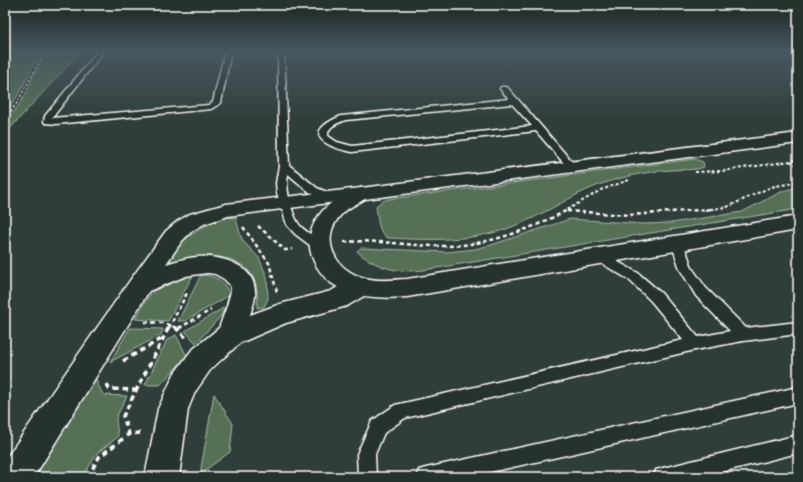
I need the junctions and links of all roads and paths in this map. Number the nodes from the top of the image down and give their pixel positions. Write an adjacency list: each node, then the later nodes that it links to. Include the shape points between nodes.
1 (31, 73): 7 (path, via 23,94)
2 (83, 73): 3 (lane, via 48,121 211,107 217,103)
3 (223, 73)
4 (282, 73): 12 (lane)
5 (504, 89): 6 (lane)
6 (514, 101): 8 (lane); 8 (lane, via 344,118 324,128 323,134 328,143 352,149)
7 (5, 119)
8 (538, 128): 13 (lane)
9 (798, 138): 13 (street)
10 (798, 160): 11 (path)
11 (790, 162): 14 (path); 15 (path, via 722,171)
12 (284, 166): 19 (lane, via 313,190); 20 (lane, via 281,183)
13 (571, 166): 18 (street)
14 (798, 166)
15 (692, 172)
16 (630, 180): 21 (path, via 606,188)
17 (798, 182): 21 (path, via 771,187 727,207 700,211 629,215)
18 (361, 194): 19 (street); 25 (street, via 341,204 330,214 323,227)
19 (330, 197): 20 (street)
20 (285, 202): 22 (street); 25 (lane, via 293,225)
21 (566, 211): 25 (path, via 520,230 462,245 357,240)
22 (244, 214): 25 (path, via 254,219 259,227 285,250); 28 (street, via 209,215 185,226 174,236); 30 (path, via 242,226 269,263)
23 (798, 223): 24 (street)
24 (677, 242): 26 (street); 33 (lane, via 686,269 701,292)
25 (319, 246): 29 (street, via 322,257 330,269 341,279)
26 (598, 256): 29 (street, via 407,288 381,289); 35 (lane, via 633,276 656,297)
27 (203, 264): 28 (street, via 173,271); 32 (street, via 226,269 236,274 242,283 243,293); 34 (path)
28 (140, 285): 43 (street)
29 (360, 286): 30 (street, via 338,299)
30 (280, 314): 32 (street)
31 (798, 328): 33 (lane)
32 (230, 335): 40 (street, via 201,360 184,384 173,409)
33 (743, 335): 35 (lane)
34 (164, 338): 36 (path); 38 (path)
35 (695, 344): 46 (lane, via 401,412 378,427 366,454)
36 (117, 364)
37 (105, 378): 38 (path, via 109,389)
38 (135, 390): 41 (path, via 123,416)
39 (798, 395): 47 (lane)
40 (170, 430): 41 (path); 45 (street)
41 (128, 434): 44 (path, via 100,457)
42 (798, 444): 48 (lane)
43 (14, 477)
44 (88, 477)
45 (162, 477)
46 (367, 477)
47 (426, 477)
48 (663, 477)

